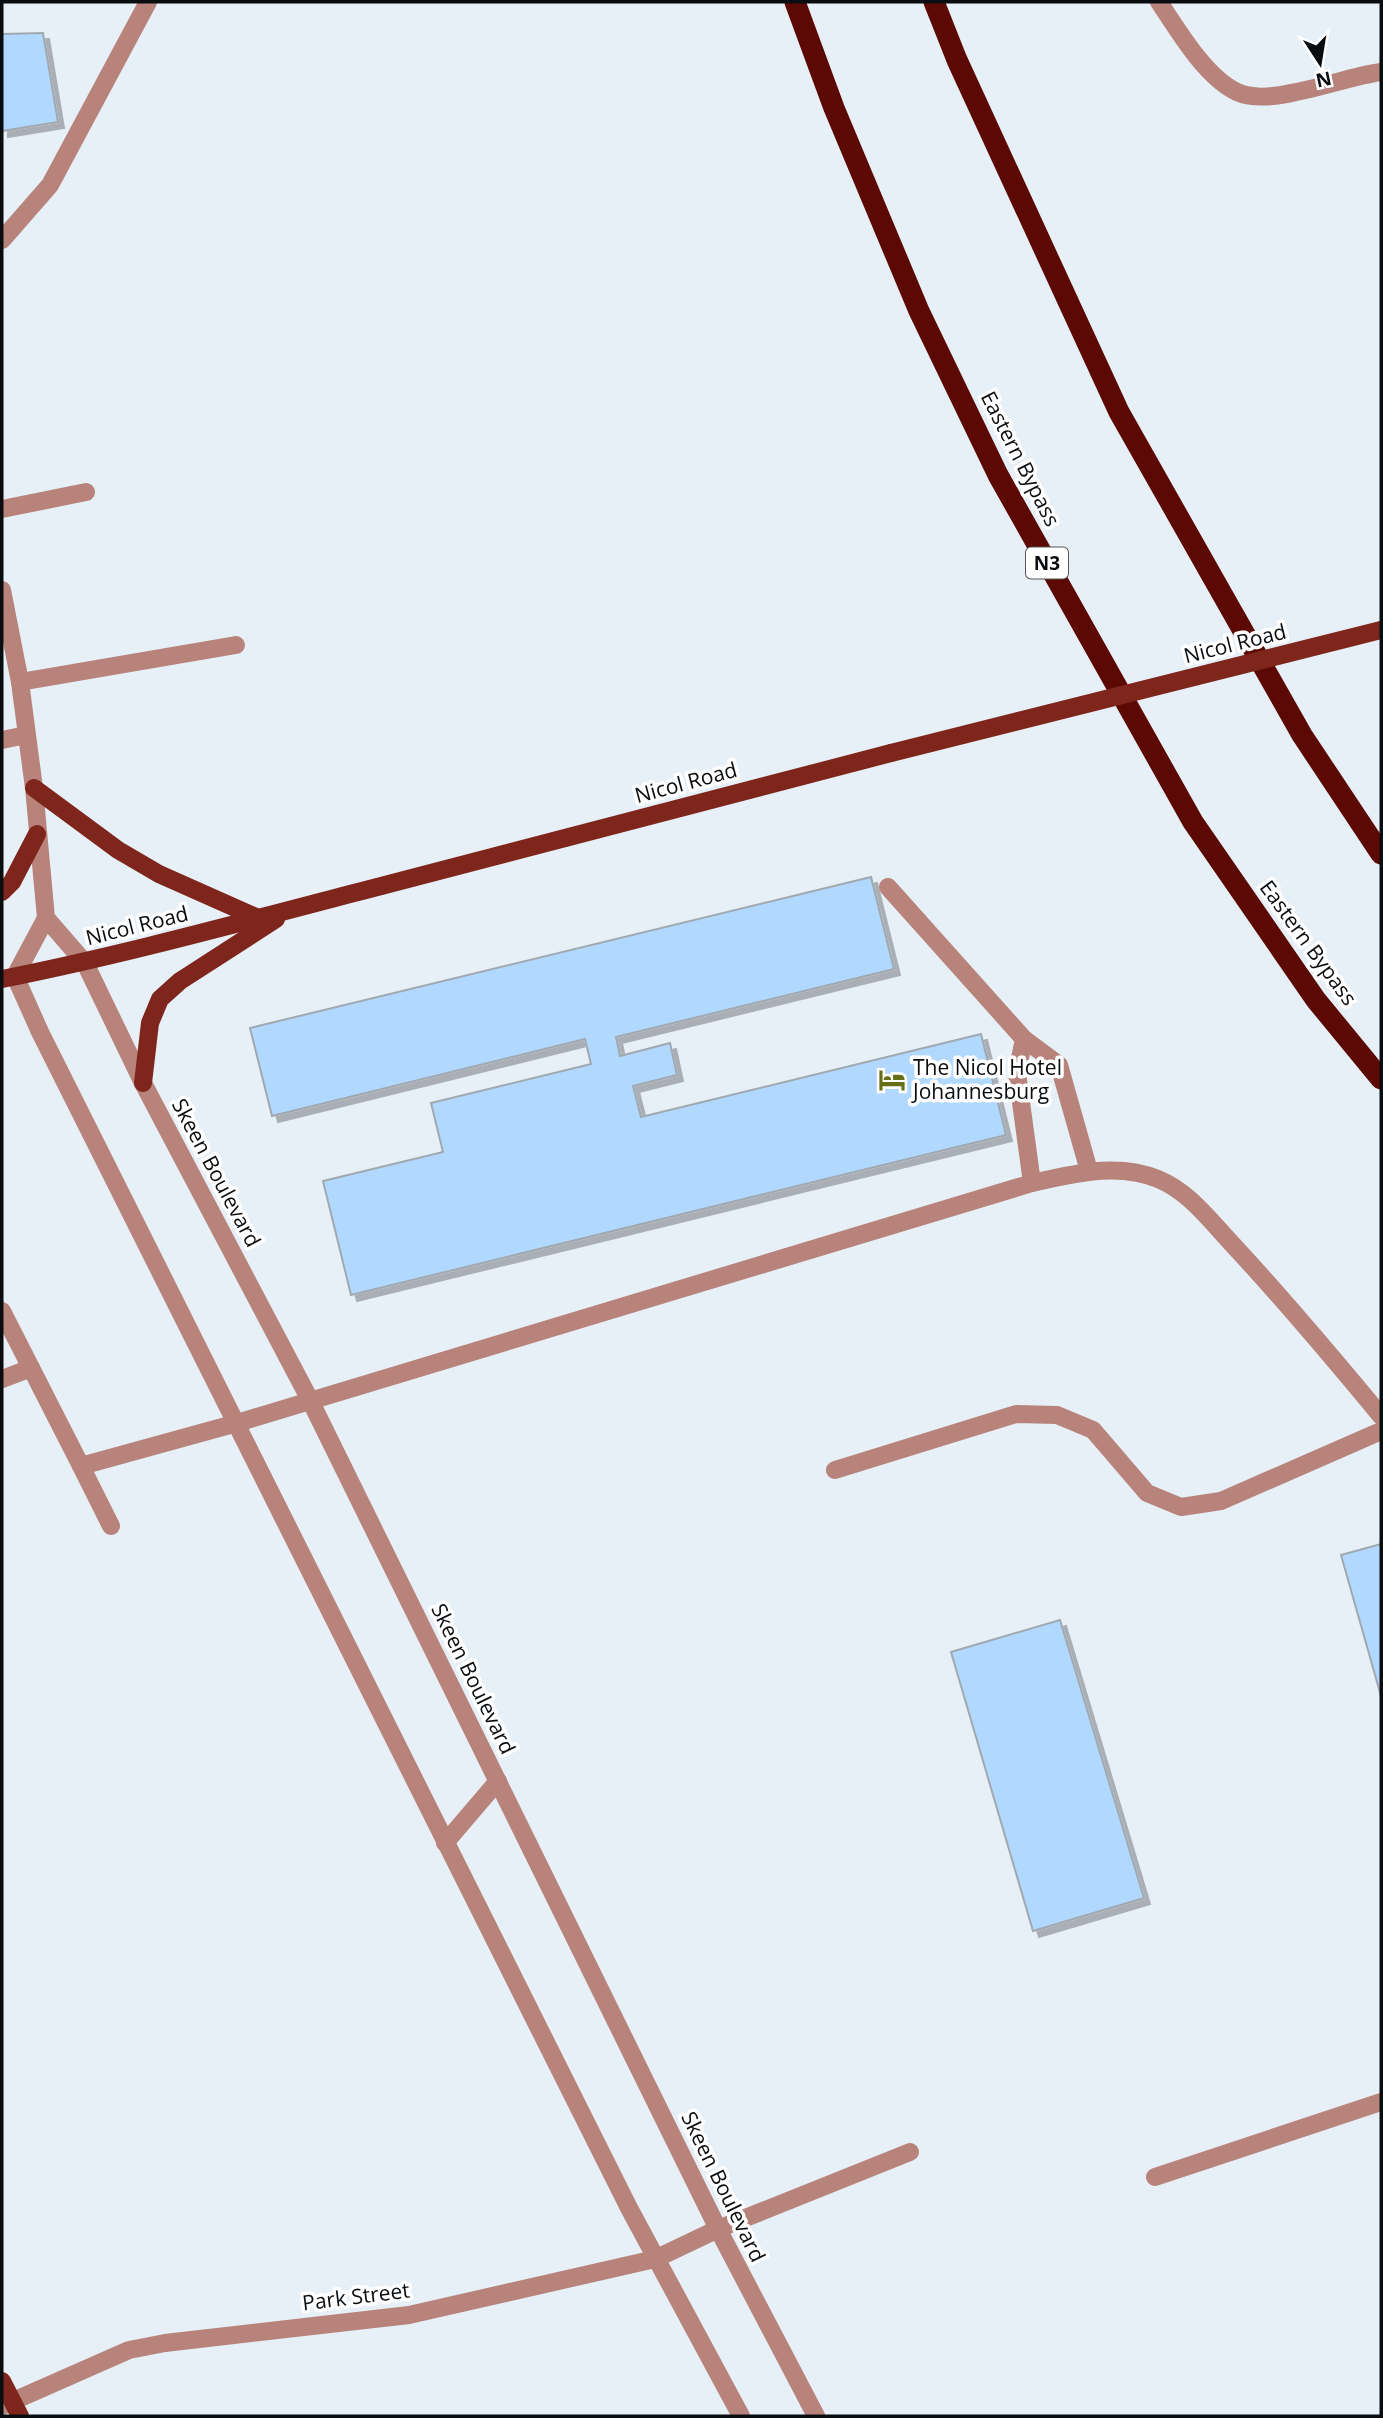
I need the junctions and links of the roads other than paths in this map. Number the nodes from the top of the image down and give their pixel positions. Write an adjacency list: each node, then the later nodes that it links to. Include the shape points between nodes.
1 (148, 2): 6 (street, via 50,185)
2 (795, 2): 26 (highway, Eastern Bypass / N3, via 919,311 998,475 1193,822 1316,1000)
3 (934, 2): 17 (highway, via 1119,412 1302,735)
4 (1159, 2): 5 (street, via 1192,51 1237,92 1263,97 1295,93)
5 (1381, 72)
6 (2, 240)
7 (86, 492): 8 (street)
8 (2, 509)
9 (2, 590): 12 (street)
10 (1381, 631): 20 (main road, Nicol Road, bridge)
11 (236, 645): 12 (street)
12 (20, 682): 13 (street)
13 (26, 735): 14 (street); 15 (street)
14 (2, 740)
15 (34, 788): 16 (street); 22 (main road, via 149,868)
16 (37, 834): 19 (main road); 21 (street)
17 (1381, 854)
18 (888, 887): 25 (street)
19 (2, 892)
20 (291, 909): 22 (main road, Nicol Road); 27 (main road, via 180,981 160,999 149,1023)
21 (46, 918): 23 (street, Skeen Boulevard); 24 (street)
22 (258, 918): 23 (main road, Nicol Road)
23 (85, 963): 24 (main road, Nicol Road); 27 (street, Skeen Boulevard)
24 (8, 978): 35 (street, via 40,1032)
25 (1024, 1039): 28 (street, via 1059,1065); 29 (street, via 1017,1073)
26 (1381, 1079)
27 (143, 1083): 33 (street, Skeen Boulevard)
28 (1089, 1171): 29 (street); 34 (street, via 1126,1171 1159,1180 1187,1196 1293,1310)
29 (1032, 1183): 33 (street)
30 (2, 1311): 31 (street)
31 (31, 1368): 32 (street); 37 (street)
32 (2, 1379)
33 (310, 1400): 35 (street); 40 (street, Skeen Boulevard)
34 (1381, 1416)
35 (237, 1423): 37 (street); 41 (street)
36 (1381, 1431): 38 (street, via 1221,1501 1181,1507 1147,1493 1093,1430 1057,1415 1016,1415)
37 (80, 1466): 39 (street)
38 (835, 1469)
39 (111, 1526)
40 (498, 1781): 41 (street); 45 (street, Skeen Boulevard)
41 (444, 1843): 46 (street)
42 (1381, 2102): 44 (street)
43 (910, 2152): 45 (street, Park Street)
44 (1155, 2177)
45 (718, 2229): 46 (street, Park Street); 50 (street, Skeen Boulevard)
46 (655, 2259): 48 (street, Park Street, via 409,2315 130,2350); 49 (street)
47 (2, 2381): 48 (main road)
48 (11, 2408)
49 (741, 2416)
50 (816, 2416)

